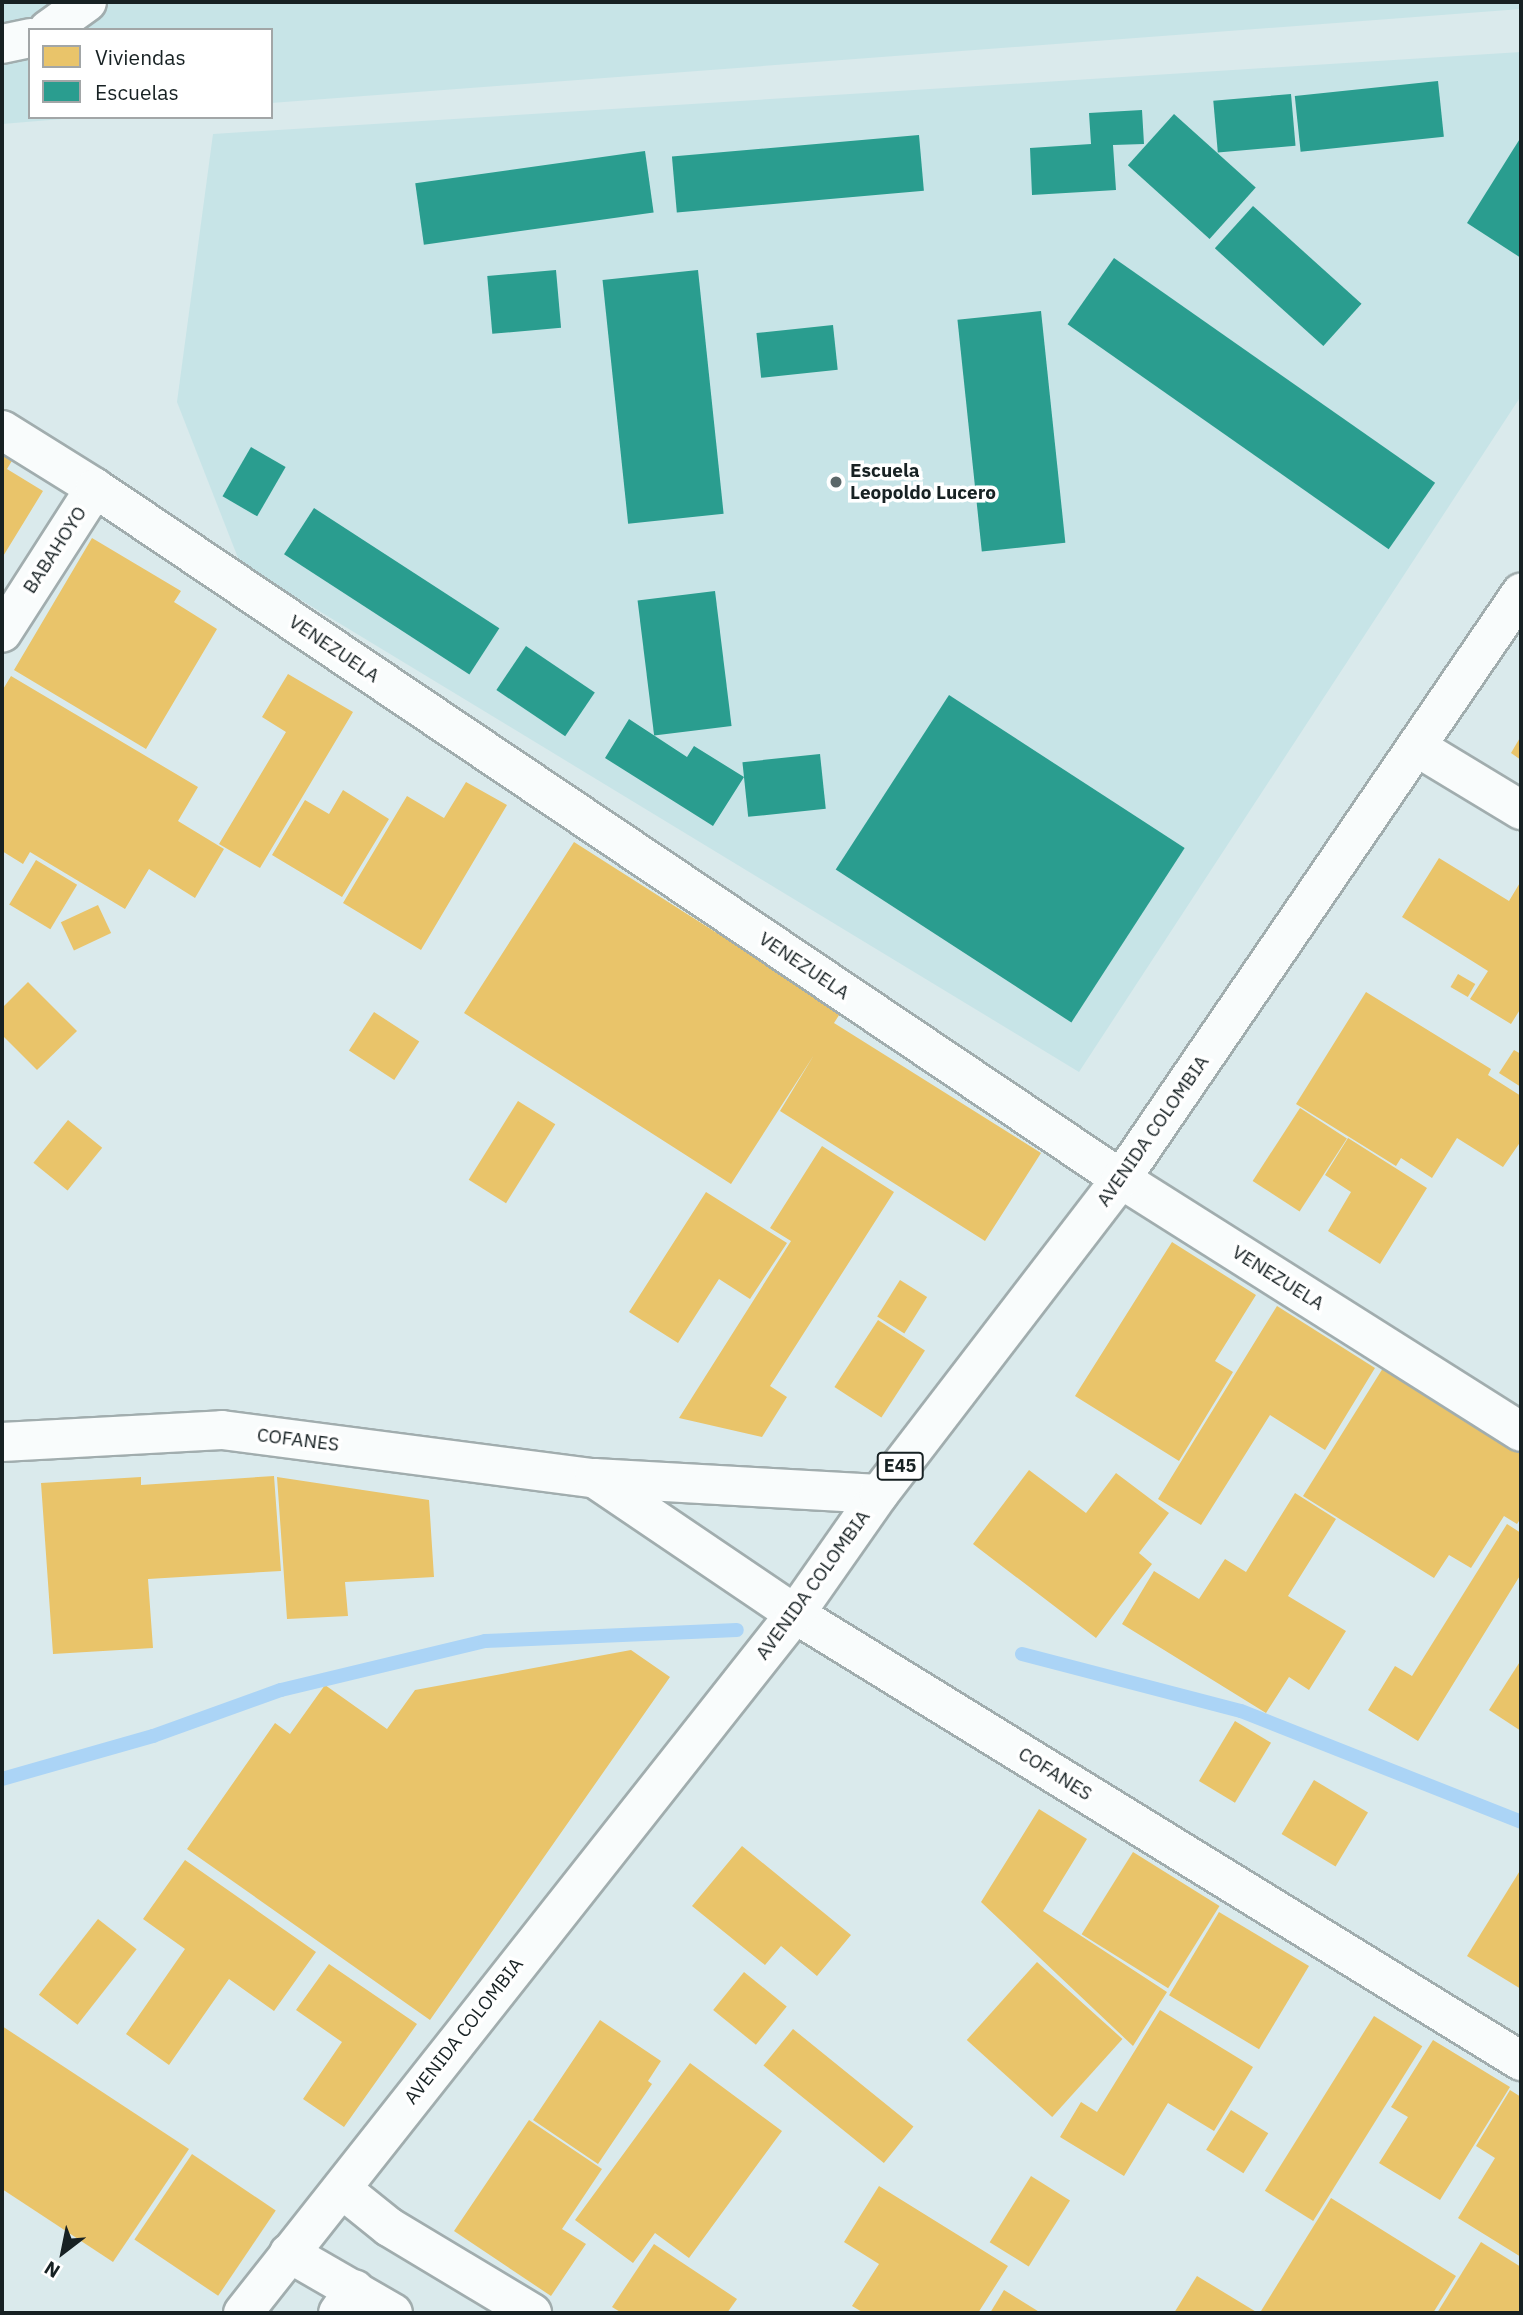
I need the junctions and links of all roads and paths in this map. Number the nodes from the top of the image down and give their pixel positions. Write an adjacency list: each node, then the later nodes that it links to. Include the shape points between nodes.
1 (87, 2): 2 (street)
2 (51, 28)
3 (28, 38): 4 (street)
4 (2, 44)
5 (2, 430): 6 (street, BABAHOYO)
6 (95, 488): 8 (street, BABAHOYO); 11 (street, VENEZUELA)
7 (1521, 593): 9 (street, AVENIDA COLOMBIA / E45)
8 (2, 633)
9 (1417, 747): 10 (street); 11 (street, AVENIDA COLOMBIA / E45)
10 (1521, 810)
11 (1121, 1179): 12 (street, VENEZUELA); 15 (street, AVENIDA COLOMBIA / E45)
12 (1521, 1432)
13 (2, 1442): 14 (street, COFANES, via 222,1430)
14 (594, 1478): 15 (street, COFANES); 16 (street, COFANES)
15 (879, 1494): 16 (street, AVENIDA COLOMBIA / E45)
16 (795, 1614): 17 (street, COFANES); 18 (street, AVENIDA COLOMBIA / E45)
17 (1521, 2062)
18 (343, 2190): 19 (street, AVENIDA COLOMBIA / E45); 23 (street, via 389,2227)
19 (289, 2253): 20 (street); 21 (street, AVENIDA COLOMBIA / E45)
20 (347, 2301): 22 (street)
21 (243, 2313)
22 (393, 2313)
23 (532, 2313)

